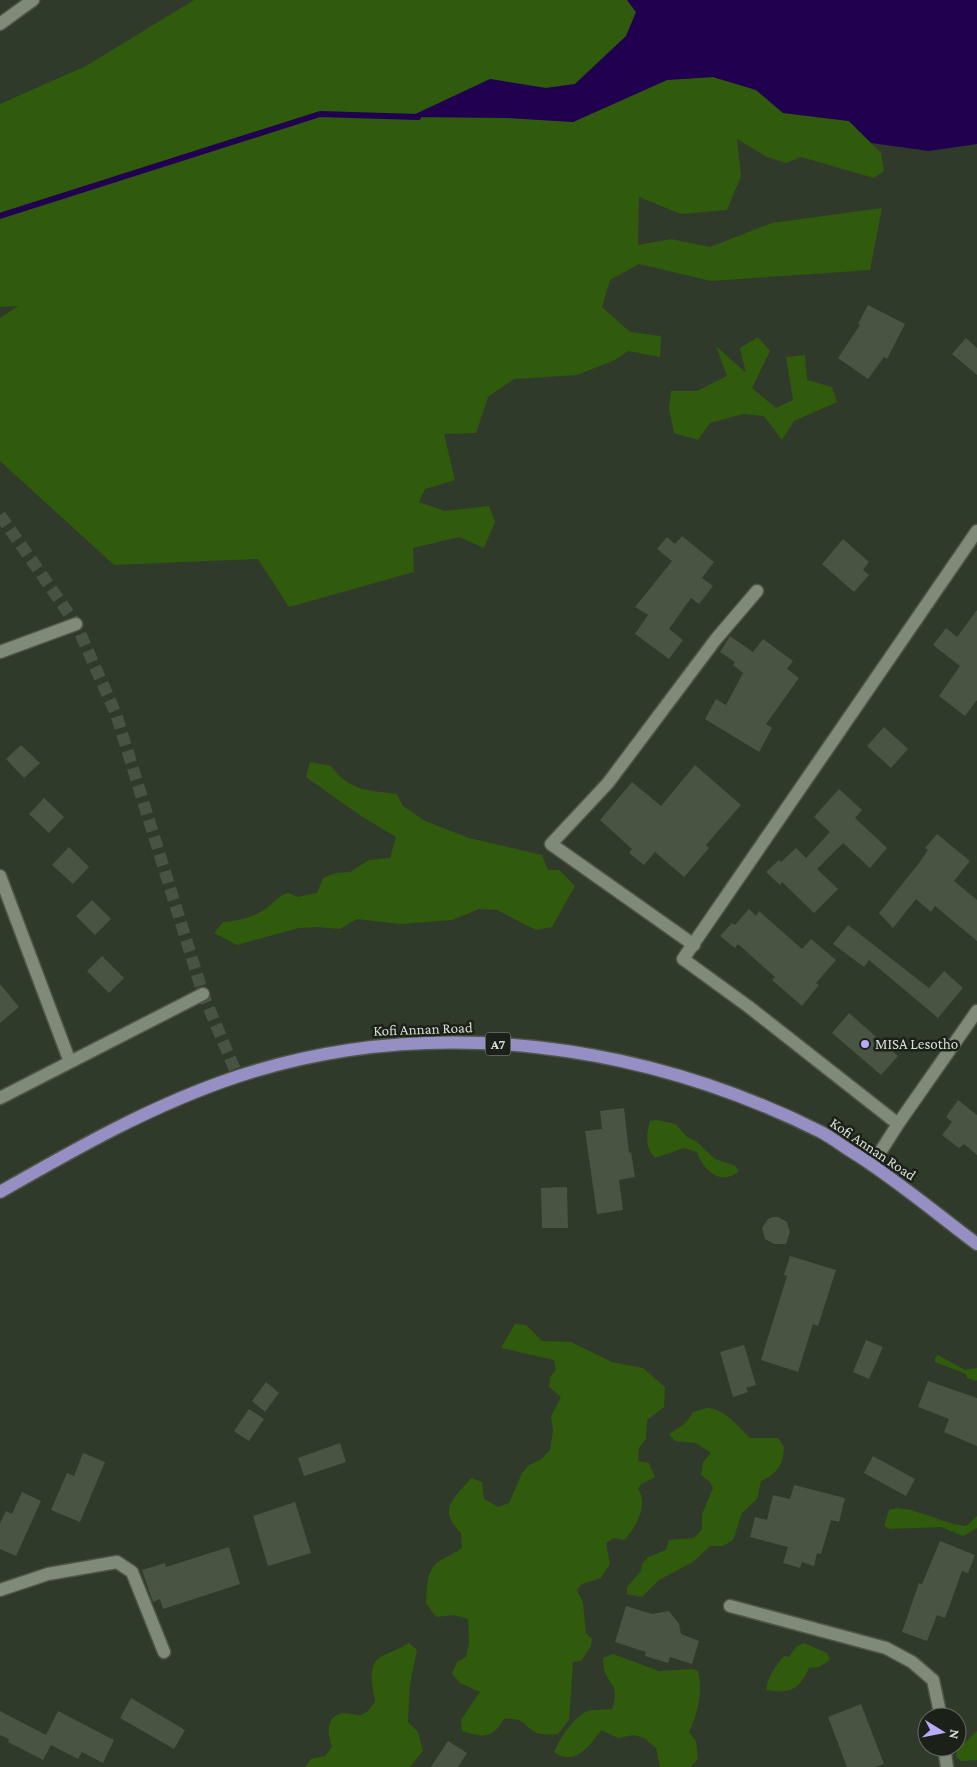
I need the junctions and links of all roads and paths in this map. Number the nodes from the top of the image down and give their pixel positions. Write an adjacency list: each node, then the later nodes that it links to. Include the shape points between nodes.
1 (33, 0): 2 (street)
2 (0, 24)
3 (977, 531): 8 (street)
4 (757, 591): 8 (street, via 608,783 551,844)
5 (76, 624): 6 (street)
6 (0, 652)
7 (0, 876): 11 (street)
8 (694, 945): 13 (street, via 682,959 749,1007)
9 (203, 994): 11 (street)
10 (977, 1011): 13 (street)
11 (70, 1062): 12 (street)
12 (0, 1098)
13 (898, 1124): 14 (street)
14 (872, 1165): 15 (main road, Kofi Annan Road / A7, via 823,1133 735,1094 672,1074 631,1063 540,1048 430,1042 349,1050 238,1076 148,1112); 16 (main road, Kofi Annan Road / A7)
15 (0, 1192)
16 (977, 1244)
17 (0, 1590): 19 (street, via 48,1574 117,1562 132,1572)
18 (730, 1606): 20 (street, via 886,1648 912,1662 933,1680)
19 (164, 1652)
20 (939, 1707)

